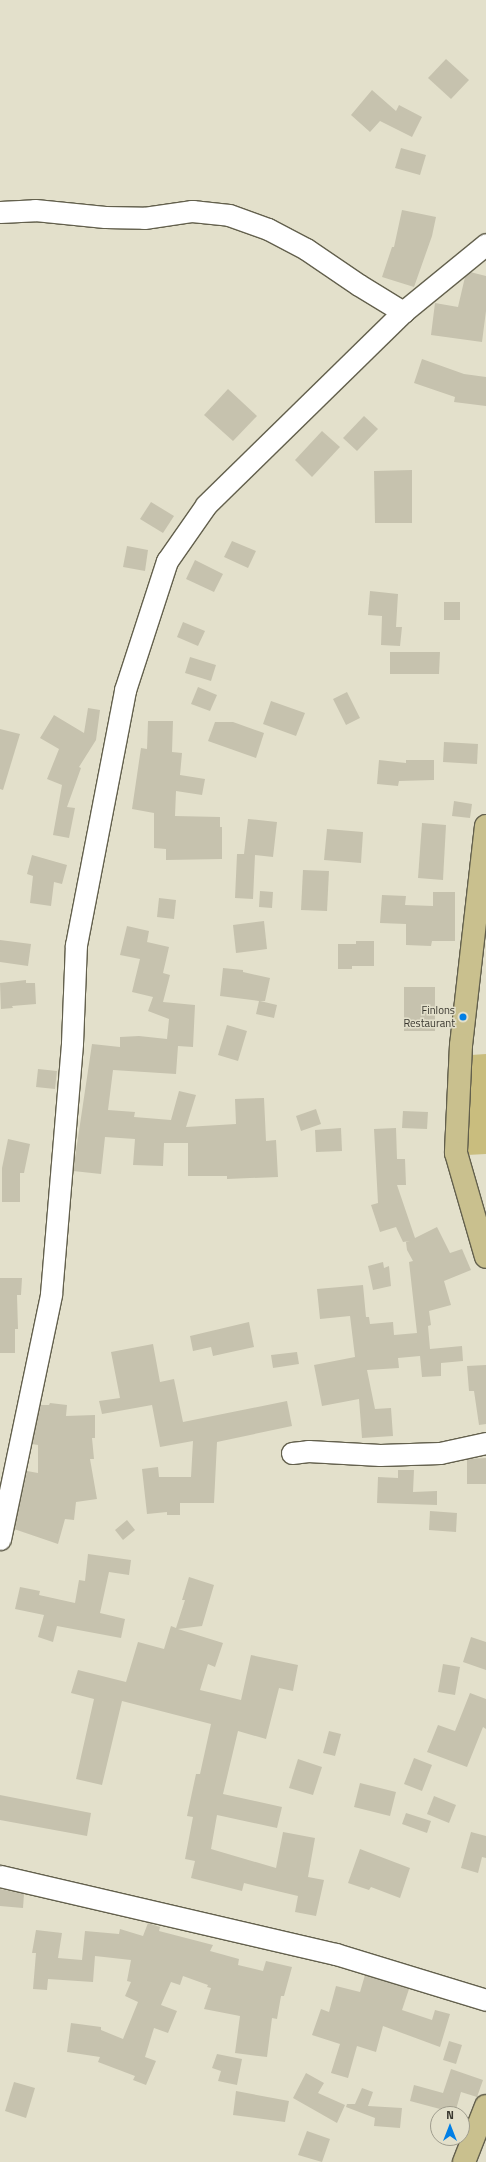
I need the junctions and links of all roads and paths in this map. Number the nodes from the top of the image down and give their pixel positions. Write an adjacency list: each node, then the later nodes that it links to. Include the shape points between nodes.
1 (0, 212): 3 (street, via 35,210 144,218 192,211 229,215 268,229 306,249)
2 (486, 244): 3 (street)
3 (403, 312): 8 (street, via 206,505 167,561 125,690 76,945 72,1043 51,1294)
4 (486, 826): 5 (main road, via 461,1045 456,1153)
5 (486, 1257)
6 (486, 1443): 7 (street, via 440,1453)
7 (292, 1454)
8 (0, 1539)
9 (0, 1876): 10 (street, via 336,1954)
10 (486, 2000)
11 (486, 2106): 12 (main road)
12 (464, 2162)

